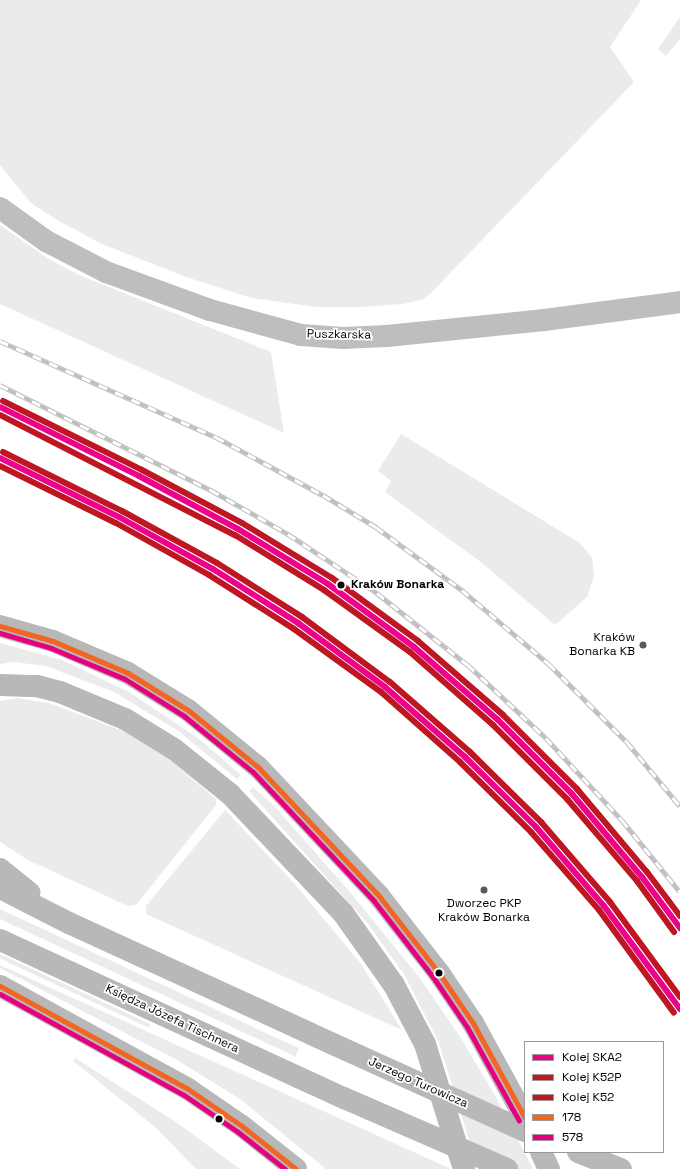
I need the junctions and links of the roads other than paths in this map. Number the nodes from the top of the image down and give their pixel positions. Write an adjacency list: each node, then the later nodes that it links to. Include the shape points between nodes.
1 (0, 208): 2 (street, Puszkarska, via 65,252 112,274 210,310 301,335 343,338 387,336 544,320)
2 (680, 302)
3 (0, 626): 10 (main road, via 53,641 128,674 188,710 258,767 379,896 439,973 473,1023)
4 (0, 686): 15 (main road, via 37,686 60,692 125,719 174,749 230,794 343,913 394,985 425,1044)
5 (0, 869): 7 (main road)
6 (0, 888): 7 (main road)
7 (69, 923): 11 (main road, Jerzego Turowicza, bridge)
8 (0, 940): 16 (main road, Księdza Józefa Tischnera, bridge, via 344,1098)
9 (0, 986): 14 (main road, via 188,1089 242,1126)
10 (524, 1116)
11 (524, 1131)
12 (541, 1153): 17 (main road)
13 (581, 1153): 18 (main road)
14 (296, 1169)
15 (464, 1169)
16 (507, 1169)
17 (549, 1169)
18 (621, 1169)

